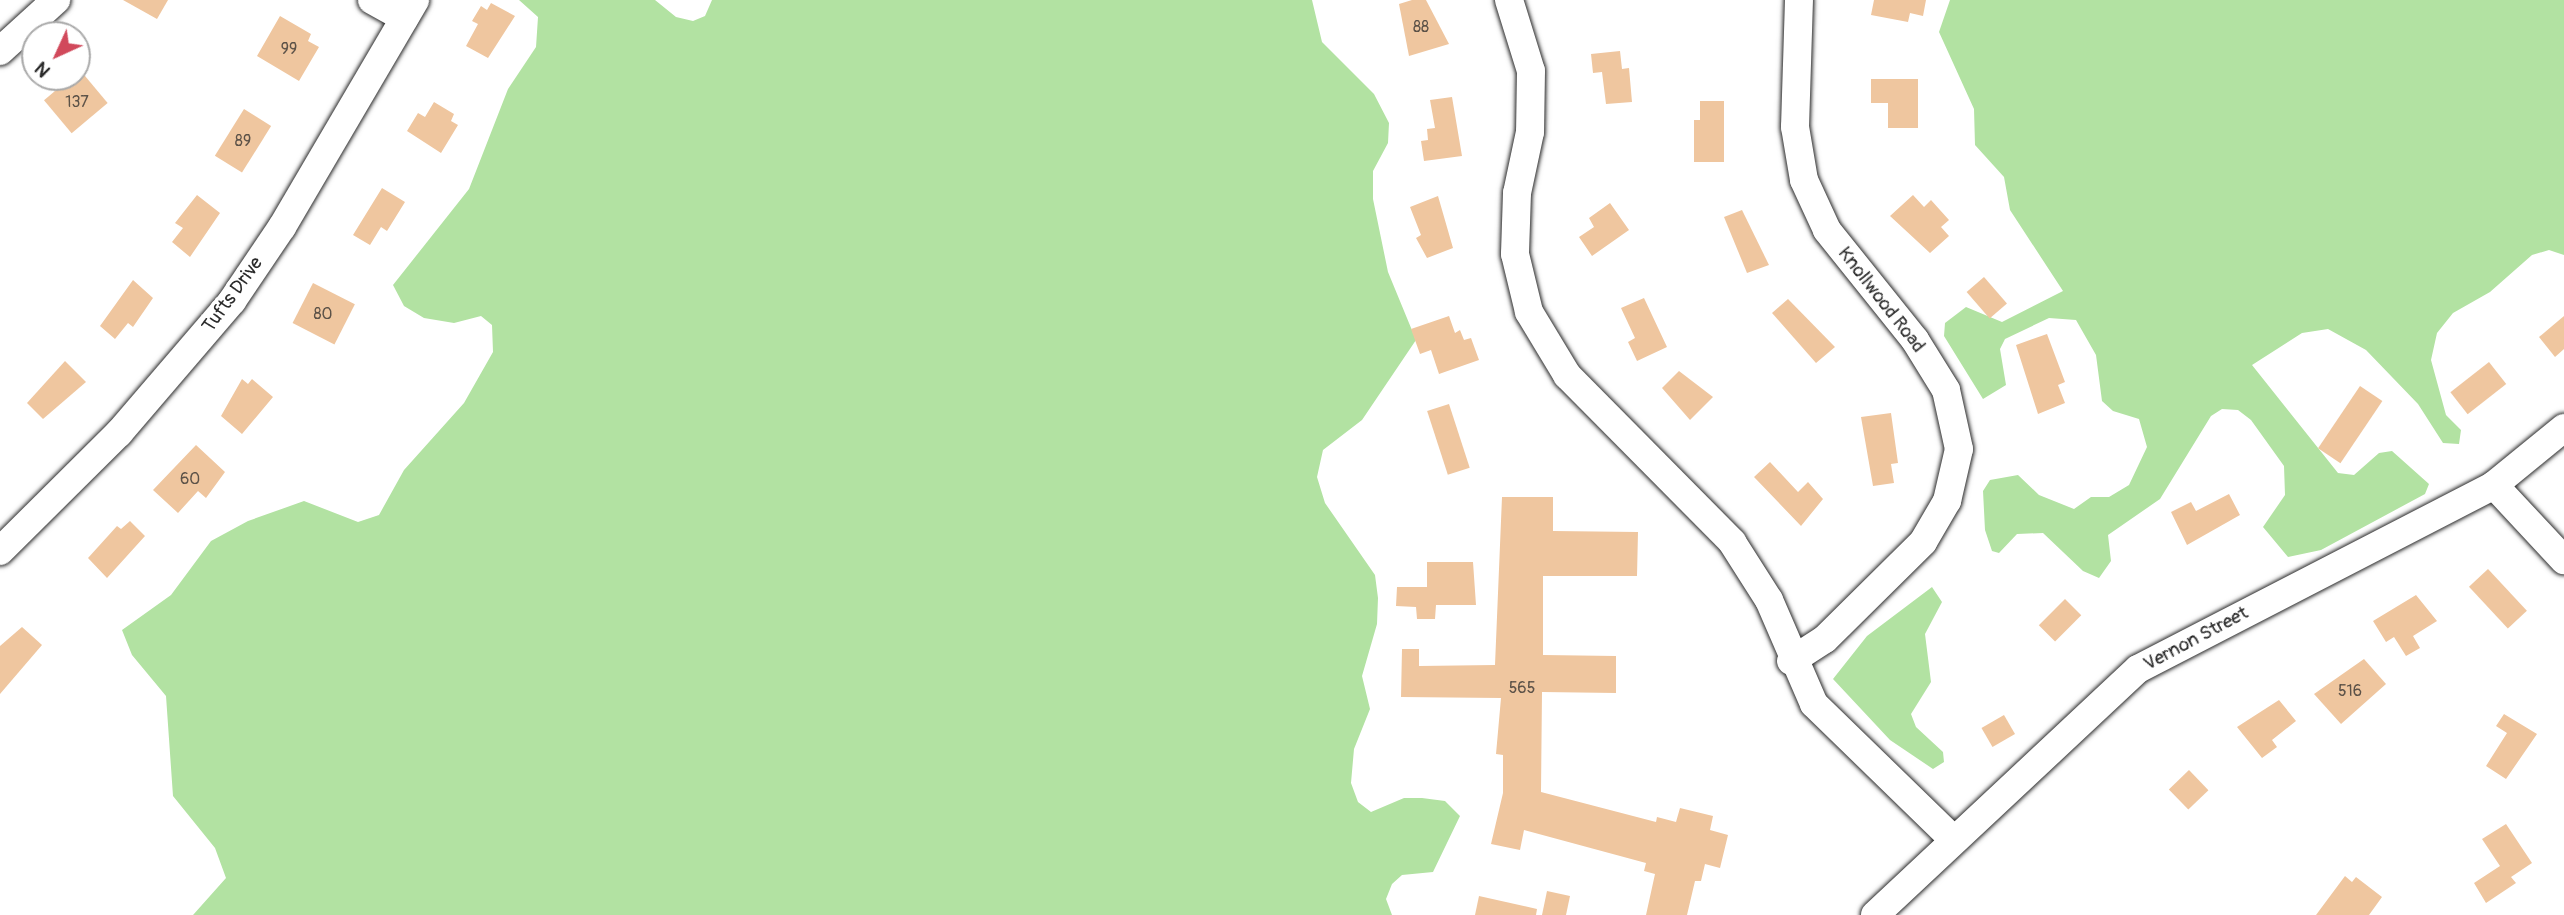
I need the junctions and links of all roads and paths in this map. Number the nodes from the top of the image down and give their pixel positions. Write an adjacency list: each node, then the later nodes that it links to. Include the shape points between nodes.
1 (55, 0): 6 (street)
2 (372, 0): 5 (street)
3 (1509, 0): 11 (street, via 1531,71 1530,132 1517,193 1515,254 1529,312 1567,375 1732,542 1769,600)
4 (1799, 0): 11 (street, Knollwood Road, via 1795,127 1804,180 1827,230 1915,340 1946,390 1959,449 1948,501 1923,542 1825,639)
5 (410, 9): 9 (street, Tufts Drive, via 282,227 232,301 119,433)
6 (0, 51)
7 (2564, 428): 8 (street, Vernon Street)
8 (2494, 485): 10 (street); 12 (street, Vernon Street, via 2138,669)
9 (0, 551)
10 (2564, 561)
11 (1791, 661): 12 (street, via 1814,704)
12 (1953, 839): 13 (street, Vernon Street)
13 (1875, 915)

